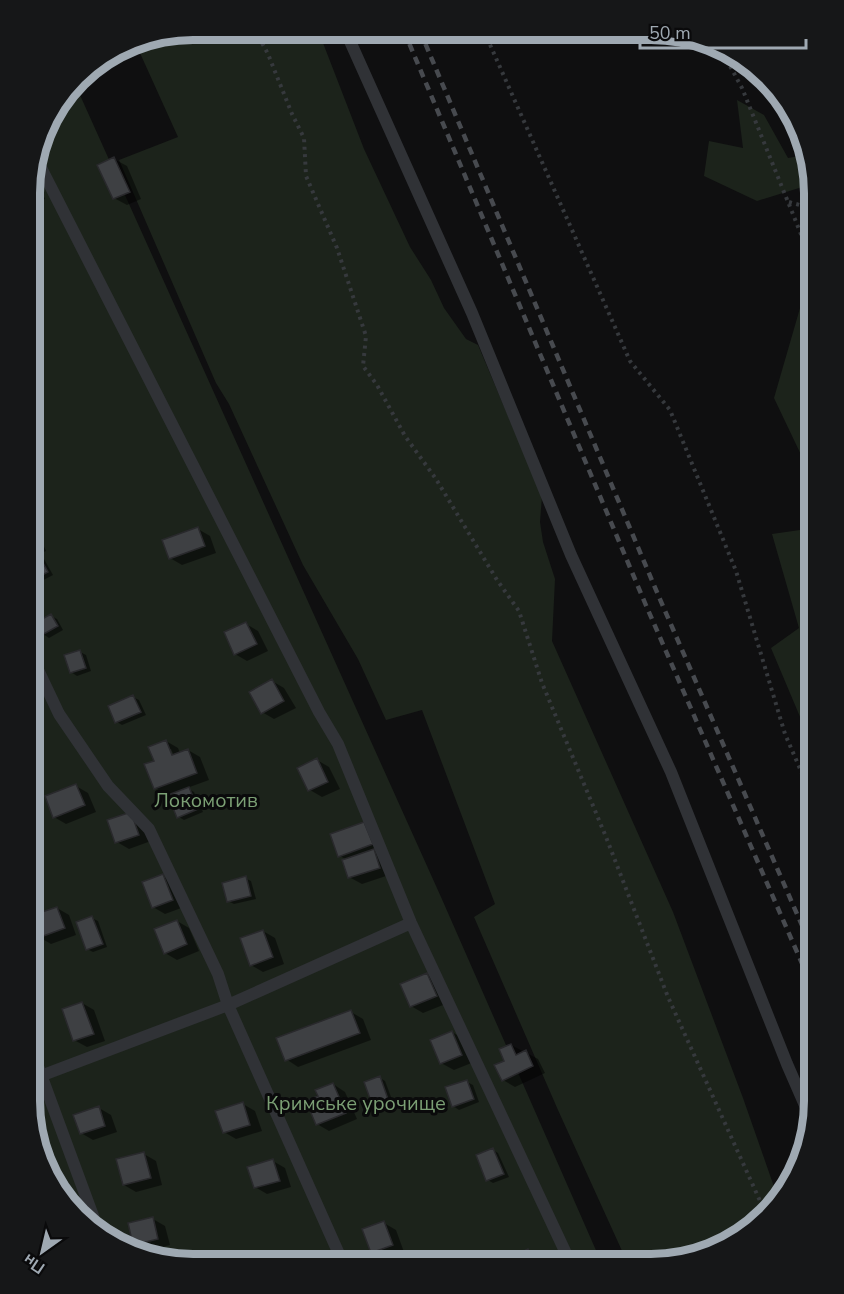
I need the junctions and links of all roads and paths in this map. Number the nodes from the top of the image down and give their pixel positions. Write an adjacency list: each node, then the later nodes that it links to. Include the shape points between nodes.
1 (261, 41): 15 (path, via 304,138 306,176 337,248 366,336 363,366 496,580 519,610 542,682 668,997)
2 (350, 41): 14 (lane, via 472,313 571,555 671,772)
3 (488, 41): 10 (path, via 630,361 670,410 736,571 785,734)
4 (728, 61): 6 (path)
5 (42, 171): 11 (lane, via 338,744)
6 (788, 202): 7 (path); 8 (path)
7 (804, 206)
8 (804, 241)
9 (41, 676): 12 (lane, via 59,714 108,786 149,829 218,974)
10 (803, 776)
11 (411, 923): 12 (lane); 18 (lane)
12 (228, 1005): 13 (lane); 17 (lane)
13 (42, 1075): 16 (lane)
14 (803, 1101)
15 (762, 1205)
16 (93, 1216)
17 (339, 1254)
18 (566, 1254)

